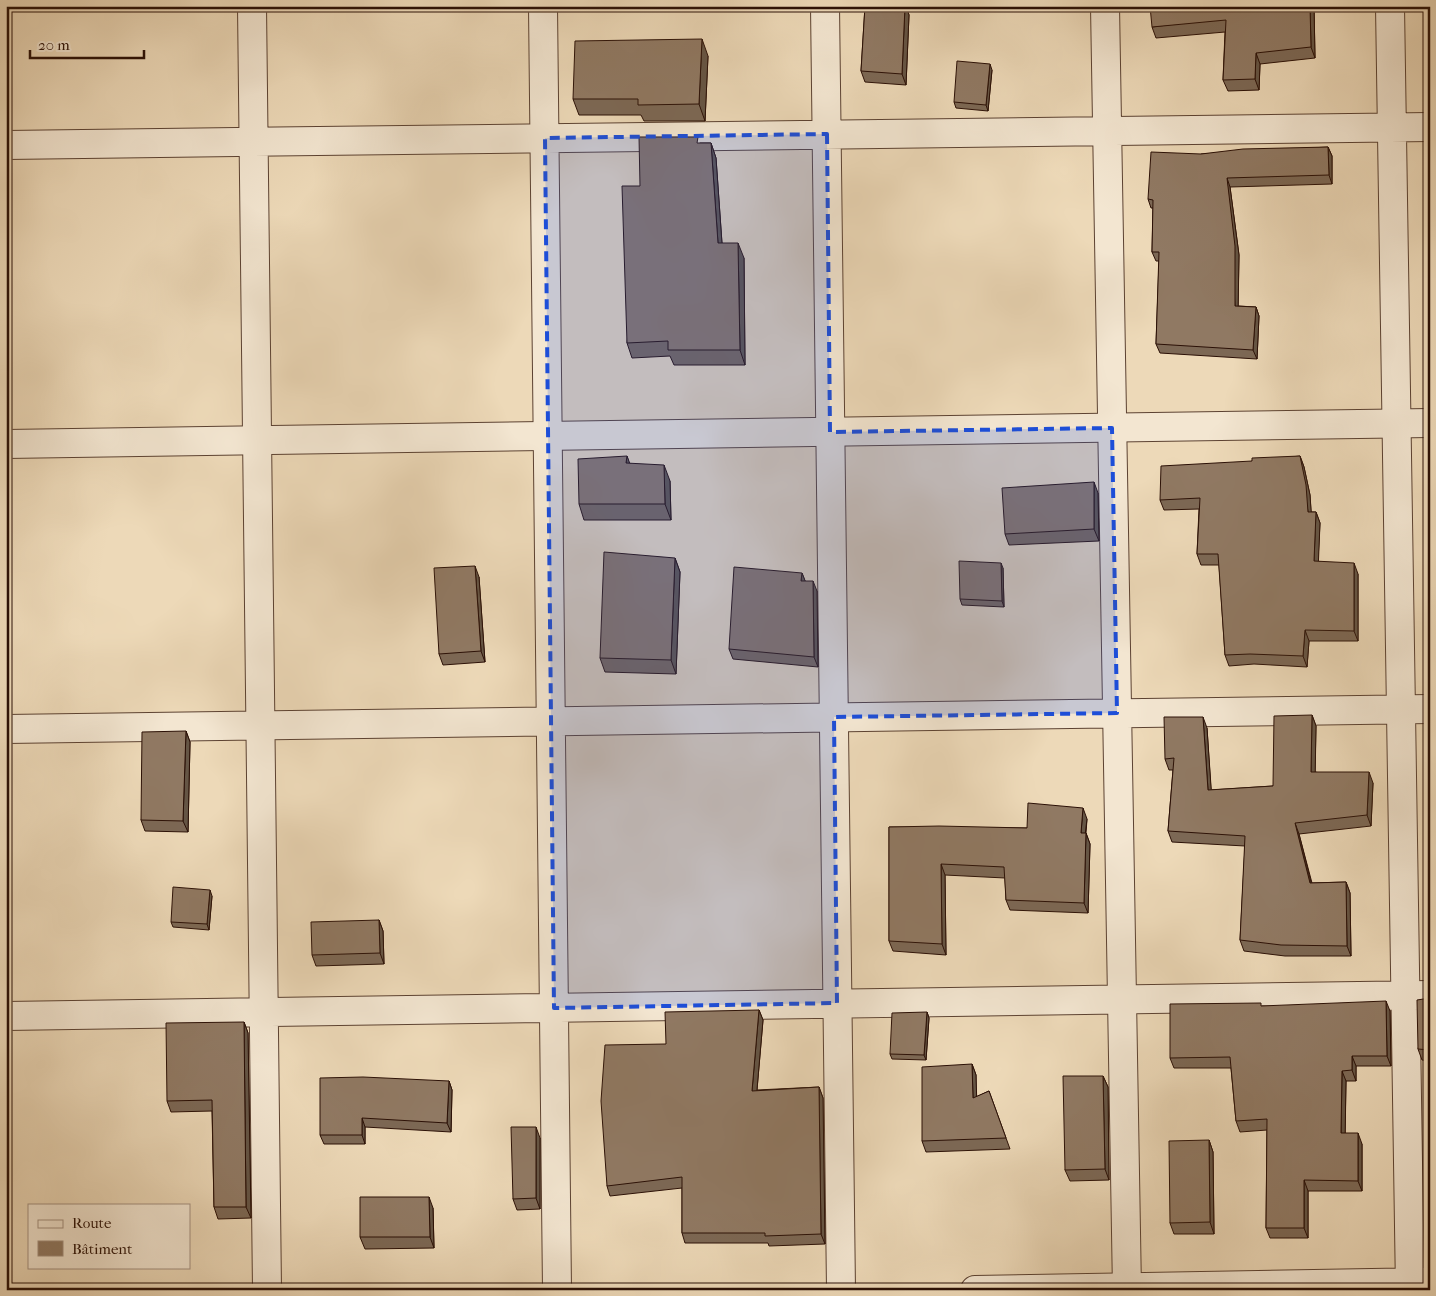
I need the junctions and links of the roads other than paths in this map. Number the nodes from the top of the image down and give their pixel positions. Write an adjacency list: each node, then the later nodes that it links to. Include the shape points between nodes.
1 (252, 6): 11 (street)
2 (543, 6): 10 (street)
3 (825, 6): 9 (street)
4 (1105, 6): 8 (street)
5 (1390, 6): 7 (street)
6 (1430, 127): 7 (street)
7 (1392, 128): 8 (street); 14 (street)
8 (1107, 131): 9 (street); 15 (street)
9 (827, 134): 10 (street); 16 (street)
10 (545, 138): 11 (street); 17 (street)
11 (254, 142): 12 (street); 18 (street)
12 (6, 144)
13 (1430, 423): 14 (street)
14 (1397, 424): 15 (street); 20 (street)
15 (1112, 428): 16 (street); 22 (street)
16 (830, 432): 17 (street); 23 (street)
17 (548, 436): 18 (street); 24 (street)
18 (257, 441): 19 (street); 25 (street)
19 (6, 444)
20 (1401, 709): 21 (street); 22 (street); 27 (street)
21 (1430, 709)
22 (1117, 713): 23 (street); 28 (street)
23 (834, 717): 24 (street); 29 (street)
24 (551, 721): 25 (street); 30 (street)
25 (260, 725): 26 (street); 31 (street)
26 (6, 729)
27 (1418, 995): 28 (street); 33 (street)
28 (1122, 999): 29 (street); 34 (street)
29 (838, 1003): 30 (street); 37 (street)
30 (554, 1008): 31 (street); 36 (street)
31 (264, 1012): 32 (street); 35 (street)
32 (6, 1016)
33 (1416, 1285): 34 (street)
34 (1127, 1288): 38 (street)
35 (267, 1290)
36 (557, 1290)
37 (841, 1290)
38 (976, 1290)

